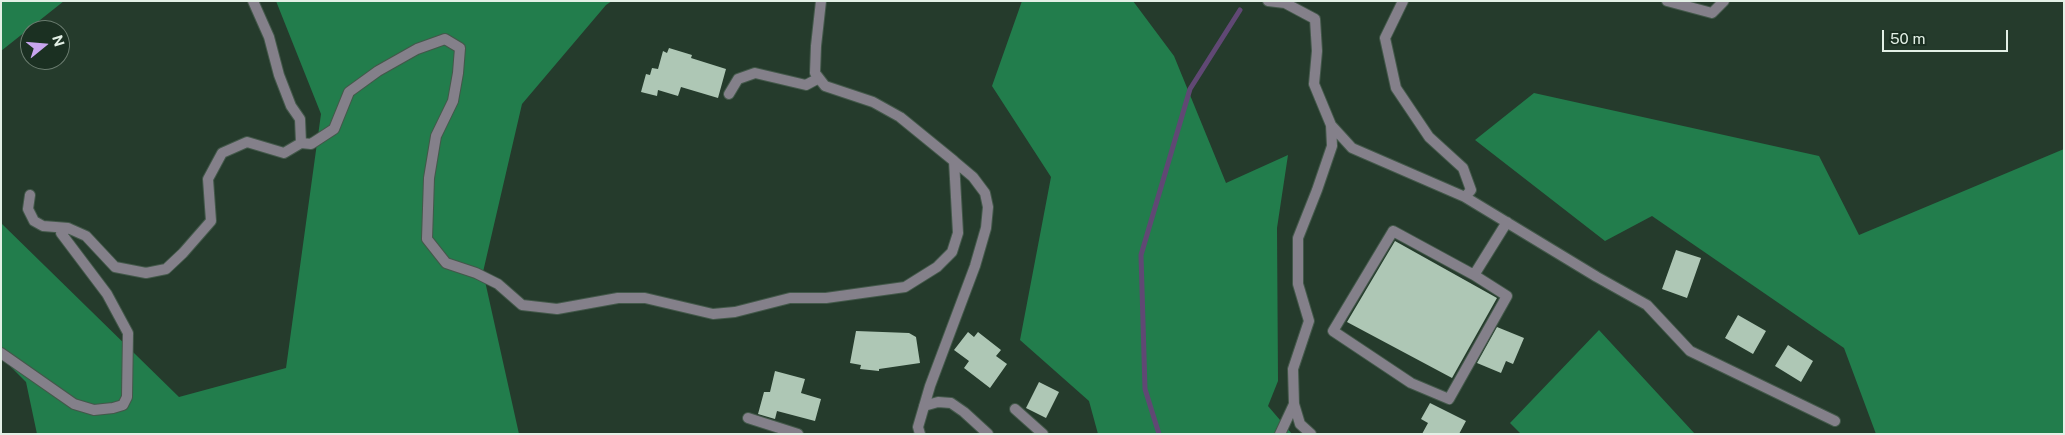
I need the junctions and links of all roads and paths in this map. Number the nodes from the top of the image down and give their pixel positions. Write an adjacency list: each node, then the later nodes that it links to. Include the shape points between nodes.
1 (254, 1): 10 (street, via 285,91 300,119)
2 (821, 1): 7 (street, via 815,73)
3 (1268, 1): 9 (street, via 1285,2 1315,19 1314,84)
4 (1403, 1): 13 (street, via 1385,38 1396,88 1429,138 1463,168 1471,190)
5 (1666, 1): 6 (street, via 1712,13)
6 (1724, 1)
7 (819, 78): 8 (street, via 806,85 755,73 738,79); 11 (street, via 825,86 873,102 900,117)
8 (729, 94)
9 (1331, 124): 13 (street, via 1352,148); 18 (street, via 1332,146 1298,238 1298,284 1309,321 1293,369)
10 (301, 143): 11 (street, via 311,144 334,129 349,92 371,76 417,49 445,39 460,48 458,73 453,101 436,136 426,225 427,239 446,263 498,284 522,306 557,309 618,298 645,298 713,314 735,312 790,298 835,297 905,287 929,272 952,252 958,233); 15 (street, via 284,153 247,142 222,152 208,180 211,221 166,269 146,273 115,267 86,236)
11 (954, 161): 19 (street, via 973,177 985,193 988,208 986,228)
12 (30, 195): 15 (street, via 28,209 34,221 43,226)
13 (1465, 197): 14 (street)
14 (1507, 222): 16 (street); 22 (street, via 1647,305 1690,351)
15 (68, 228): 17 (street, via 61,233 107,294 128,333 127,397 123,405 94,410 74,404)
16 (1474, 275): 16 (street, via 1507,296 1449,399 1411,383 1332,332 1393,231)
17 (1, 353)
18 (1294, 404): 27 (street); 28 (street, via 1300,424)
19 (924, 406): 24 (street, via 918,427); 25 (street, via 951,403)
20 (1015, 409): 26 (street)
21 (748, 418): 23 (street)
22 (1835, 421)
23 (798, 434)
24 (920, 434)
25 (988, 434)
26 (1044, 434)
27 (1280, 434)
28 (1311, 434)

